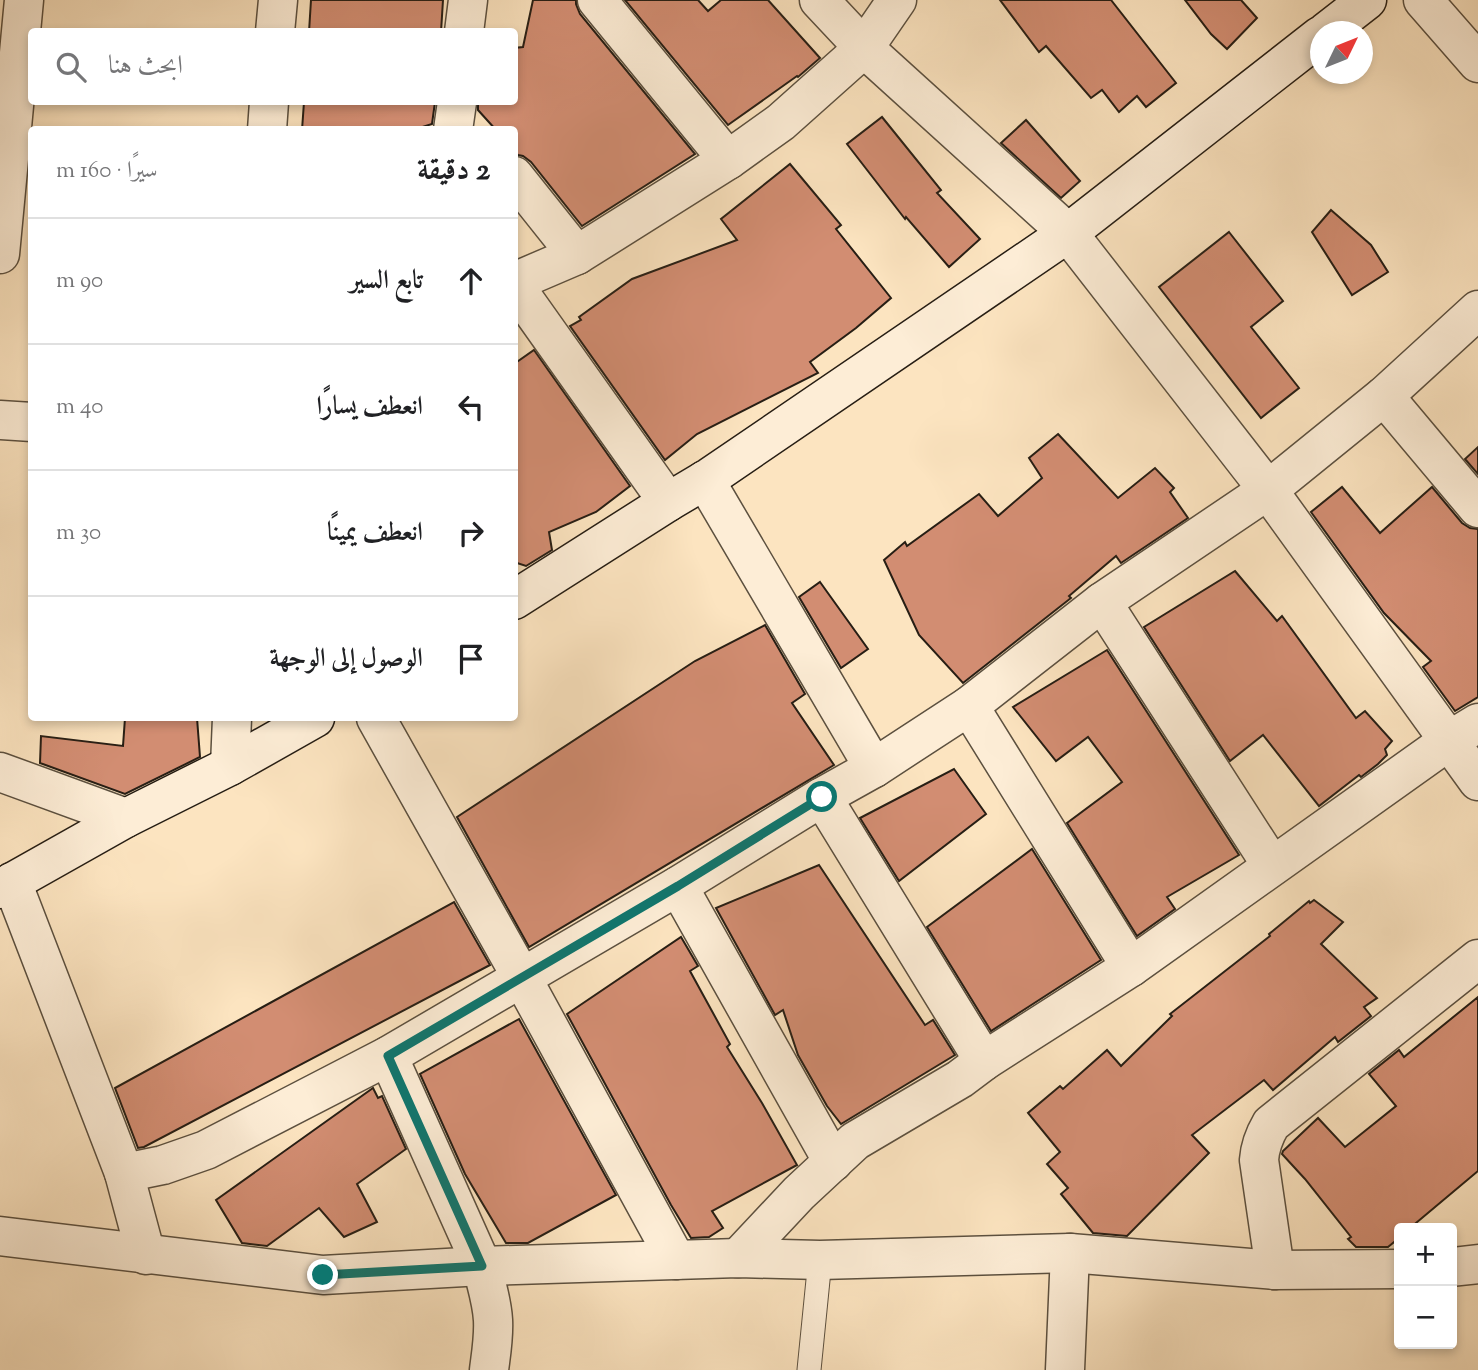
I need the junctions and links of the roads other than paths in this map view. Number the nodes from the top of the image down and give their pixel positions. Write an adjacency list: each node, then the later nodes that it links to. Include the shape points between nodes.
1 (24, 0): 22 (street)
2 (278, 0): 10 (street)
3 (468, 0): 11 (street)
4 (597, 0): 19 (street)
5 (819, 0): 13 (street)
6 (897, 0): 13 (street)
7 (1367, 0): 9 (street)
8 (1423, 0): 14 (street)
9 (1340, 21)
10 (275, 28)
11 (464, 28)
12 (1310, 45): 21 (street)
13 (864, 48): 19 (street, via 781,122); 21 (street)
14 (1478, 63)
15 (269, 105): 17 (street)
16 (457, 105): 18 (street)
17 (267, 126)
18 (454, 126)
19 (728, 160): 23 (street)
20 (518, 181): 23 (street)
21 (1068, 233): 30 (street); 31 (street)
22 (0, 254)
23 (577, 255): 24 (street)
24 (518, 282)
25 (518, 290): 32 (street)
26 (1478, 310): 27 (street)
27 (1384, 396): 31 (street); 33 (street)
28 (0, 420): 29 (street)
29 (28, 422)
30 (705, 480): 32 (street); 42 (street)
31 (1268, 490): 35 (street); 40 (street)
32 (668, 502): 34 (street)
33 (1478, 508)
34 (518, 597)
35 (1102, 602): 36 (street); 47 (street)
36 (970, 706): 42 (street); 51 (street)
37 (232, 721): 41 (street)
38 (310, 721): 41 (street)
39 (378, 721): 52 (street)
40 (1464, 732): 44 (street); 47 (street)
41 (229, 766): 46 (street)
42 (874, 768): 45 (street)
43 (0, 772): 46 (street)
44 (1478, 780)
45 (822, 797): 49 (street); 54 (street)
46 (126, 818): 48 (street)
47 (1272, 866): 51 (street)
48 (6, 885): 56 (street)
49 (678, 886): 52 (street); 55 (street)
50 (1478, 959): 67 (street, via 1271,1124 1259,1160)
51 (1131, 967): 54 (street)
52 (522, 978): 53 (street); 61 (street)
53 (388, 1056): 56 (street, via 206,1150); 64 (street)
54 (984, 1061): 55 (street, via 855,1142)
55 (833, 1162): 60 (street)
56 (124, 1173): 59 (street)
57 (0, 1236): 59 (street)
58 (1070, 1253): 62 (street); 67 (street); 70 (street)
59 (146, 1255): 64 (street, via 323,1275)
60 (738, 1258): 61 (street); 62 (street)
61 (676, 1260): 64 (street)
62 (820, 1260): 69 (lane)
63 (1478, 1264): 65 (street)
64 (482, 1266): 68 (street, via 493,1321)
65 (1457, 1266)
66 (1394, 1269): 67 (street)
67 (1275, 1270)
68 (489, 1370)
69 (809, 1370)
70 (1065, 1370)

